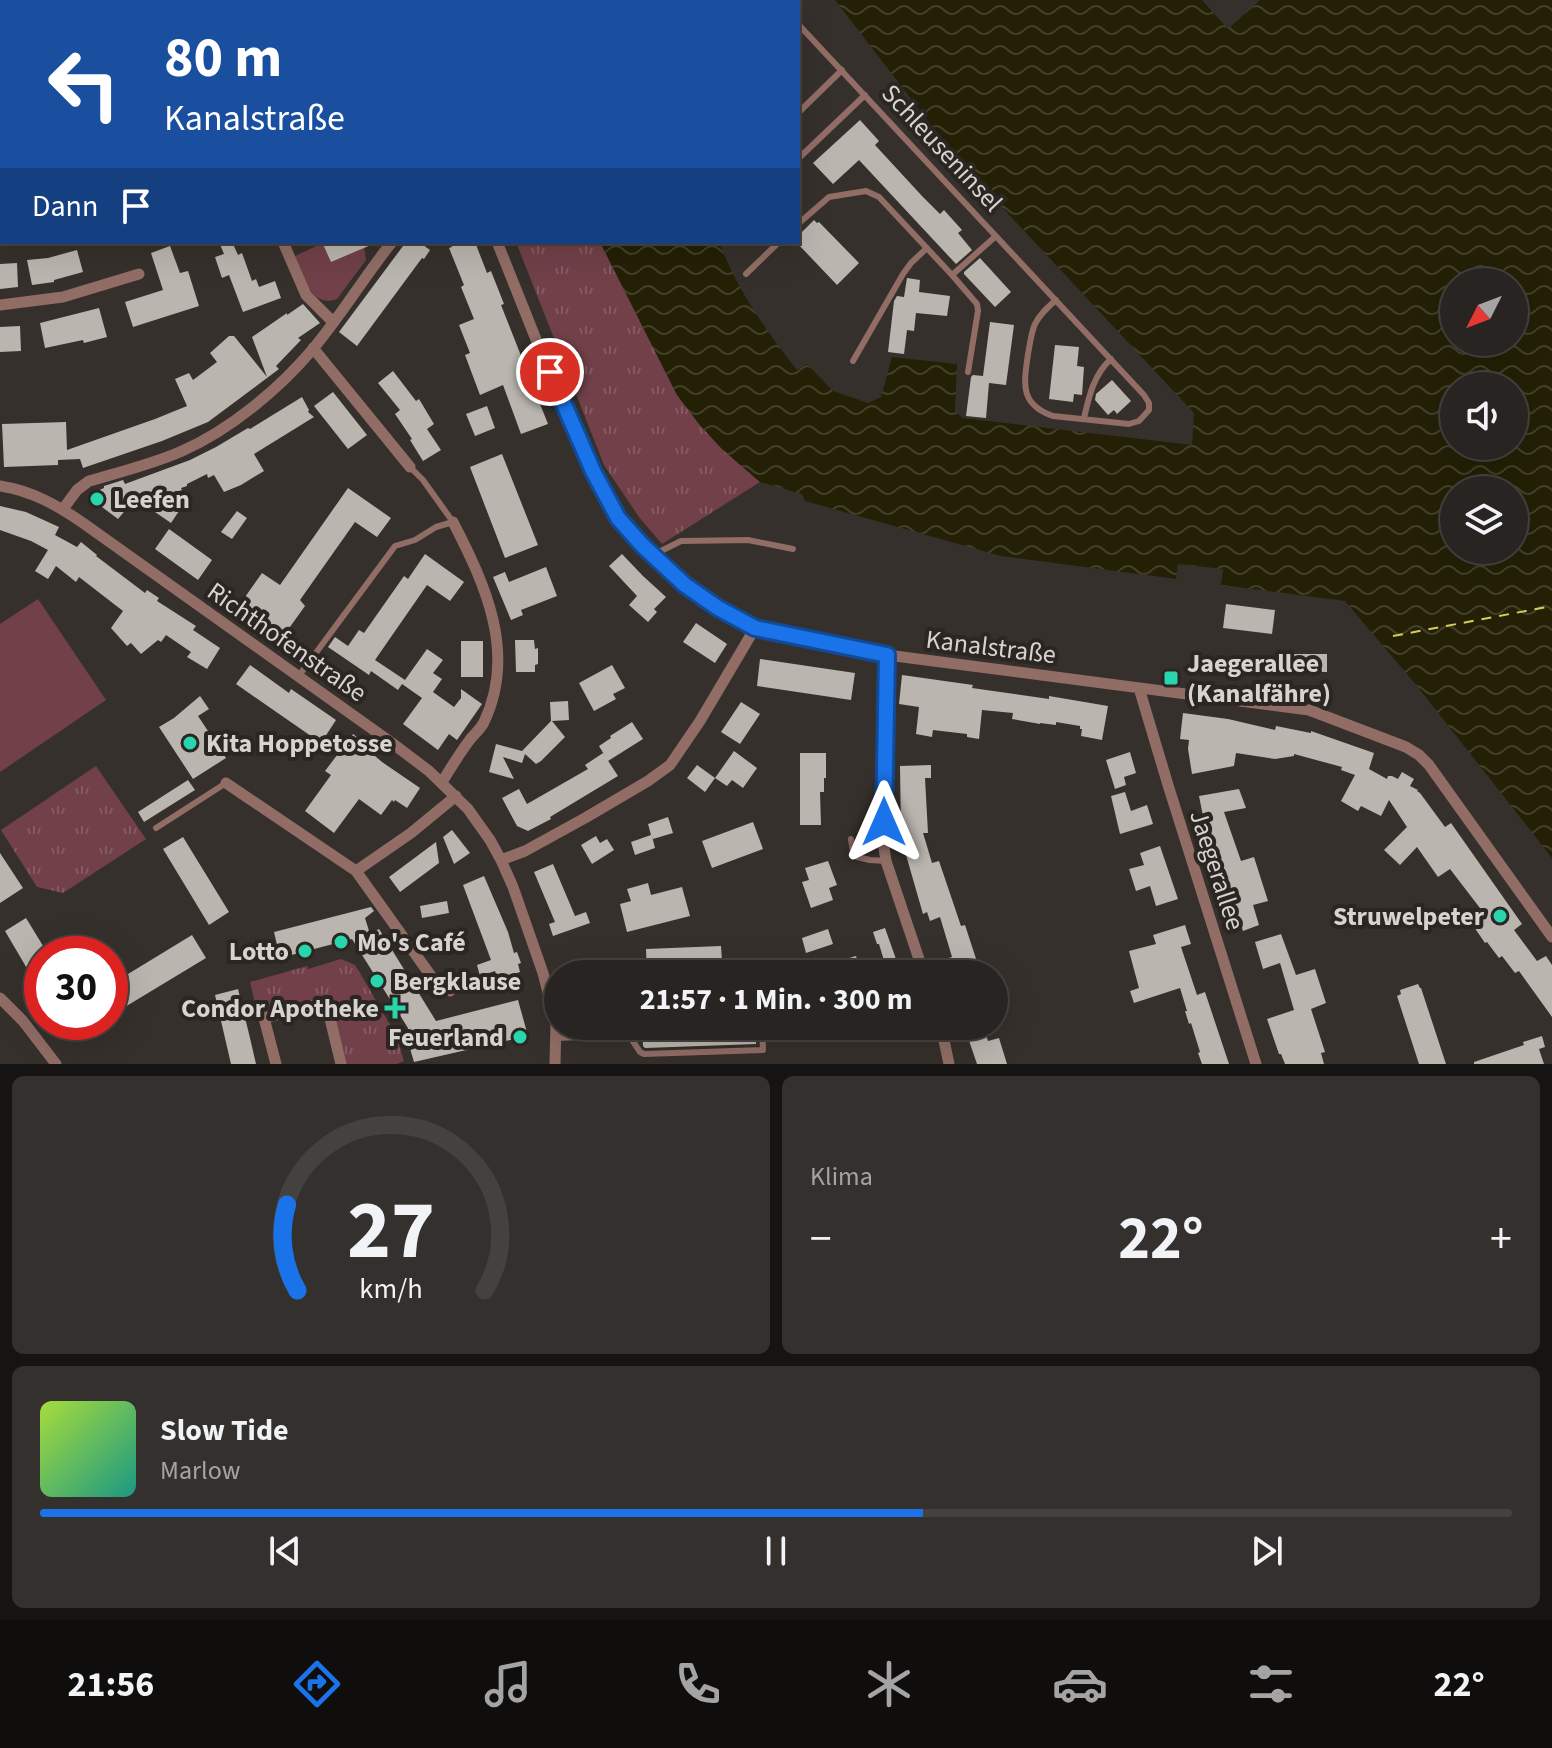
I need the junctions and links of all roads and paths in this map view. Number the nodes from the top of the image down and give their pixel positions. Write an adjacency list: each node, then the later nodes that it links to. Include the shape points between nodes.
1 (800, 26): 2 (lane, Schleuseninsel)
2 (842, 70): 3 (lane, Schleuseninsel); 4 (lane)
3 (865, 95): 5 (lane); 9 (lane, Schleuseninsel)
4 (800, 111)
5 (800, 155)
6 (800, 160): 7 (lane)
7 (804, 165)
8 (800, 222): 14 (lane, via 829,197 866,191 879,197)
9 (996, 236): 17 (lane); 18 (lane, Schleuseninsel)
10 (284, 244): 20 (street, via 306,295)
11 (391, 244): 20 (street)
12 (498, 244): 31 (street, Kanalstraße, via 593,471 618,518)
13 (777, 244): 16 (lane)
14 (927, 248): 17 (lane); 23 (lane, via 903,274)
15 (139, 274): 19 (street, via 63,297)
16 (746, 274)
17 (952, 275): 24 (lane, via 977,304)
18 (1056, 300): 22 (lane, Schleuseninsel); 25 (lane, Schleuseninsel, via 1033,329 1024,385 1029,400 1043,413)
19 (0, 305)
20 (333, 322): 21 (street)
21 (313, 348): 26 (street); 28 (street, via 265,397 227,425 183,451 89,481)
22 (1111, 359): 25 (lane, via 1098,375); 25 (lane, Schleuseninsel, via 1144,395 1149,410 1129,424)
23 (853, 361)
24 (968, 372)
25 (1084, 418)
26 (410, 467): 29 (lane)
27 (0, 486): 28 (street, Richthofenstraße)
28 (63, 509): 34 (street, Richthofenstraße)
29 (453, 522): 34 (lane, via 395,546); 36 (street, via 498,635 499,668 483,724)
30 (793, 549): 31 (lane, via 748,540 681,541)
31 (653, 555): 32 (street, Kanalstraße, via 685,585)
32 (755, 628): 33 (street, Kanalstraße); 41 (street, via 670,765 585,818)
33 (887, 655): 35 (street, Kanalstraße); 42 (street)
34 (298, 677): 36 (street, Richthofenstraße)
35 (1139, 688): 44 (street, Kanalstraße, via 1309,710 1419,755); 58 (street, Jaegerallee)
36 (442, 782): 38 (street, Richthofenstraße)
37 (226, 783): 39 (lane); 43 (street)
38 (456, 796): 41 (street, Richthofenstraße); 43 (street)
39 (156, 828)
40 (851, 839): 42 (lane, via 857,857)
41 (501, 860): 46 (street, Richthofenstraße)
42 (886, 861): 45 (street)
43 (356, 871): 47 (street, via 437,984)
44 (1552, 937)
45 (919, 960)
46 (544, 976)
47 (450, 991)
48 (0, 998): 53 (street)
49 (556, 1040): 56 (street, Richthofenstraße)
50 (632, 1040): 51 (lane, via 644,1054 763,1050)
51 (763, 1040)
52 (944, 1040): 57 (street)
53 (56, 1064)
54 (276, 1064): 55 (street, via 264,1018 326,1002)
55 (341, 1064)
56 (555, 1064)
57 (949, 1064)
58 (1256, 1064)

